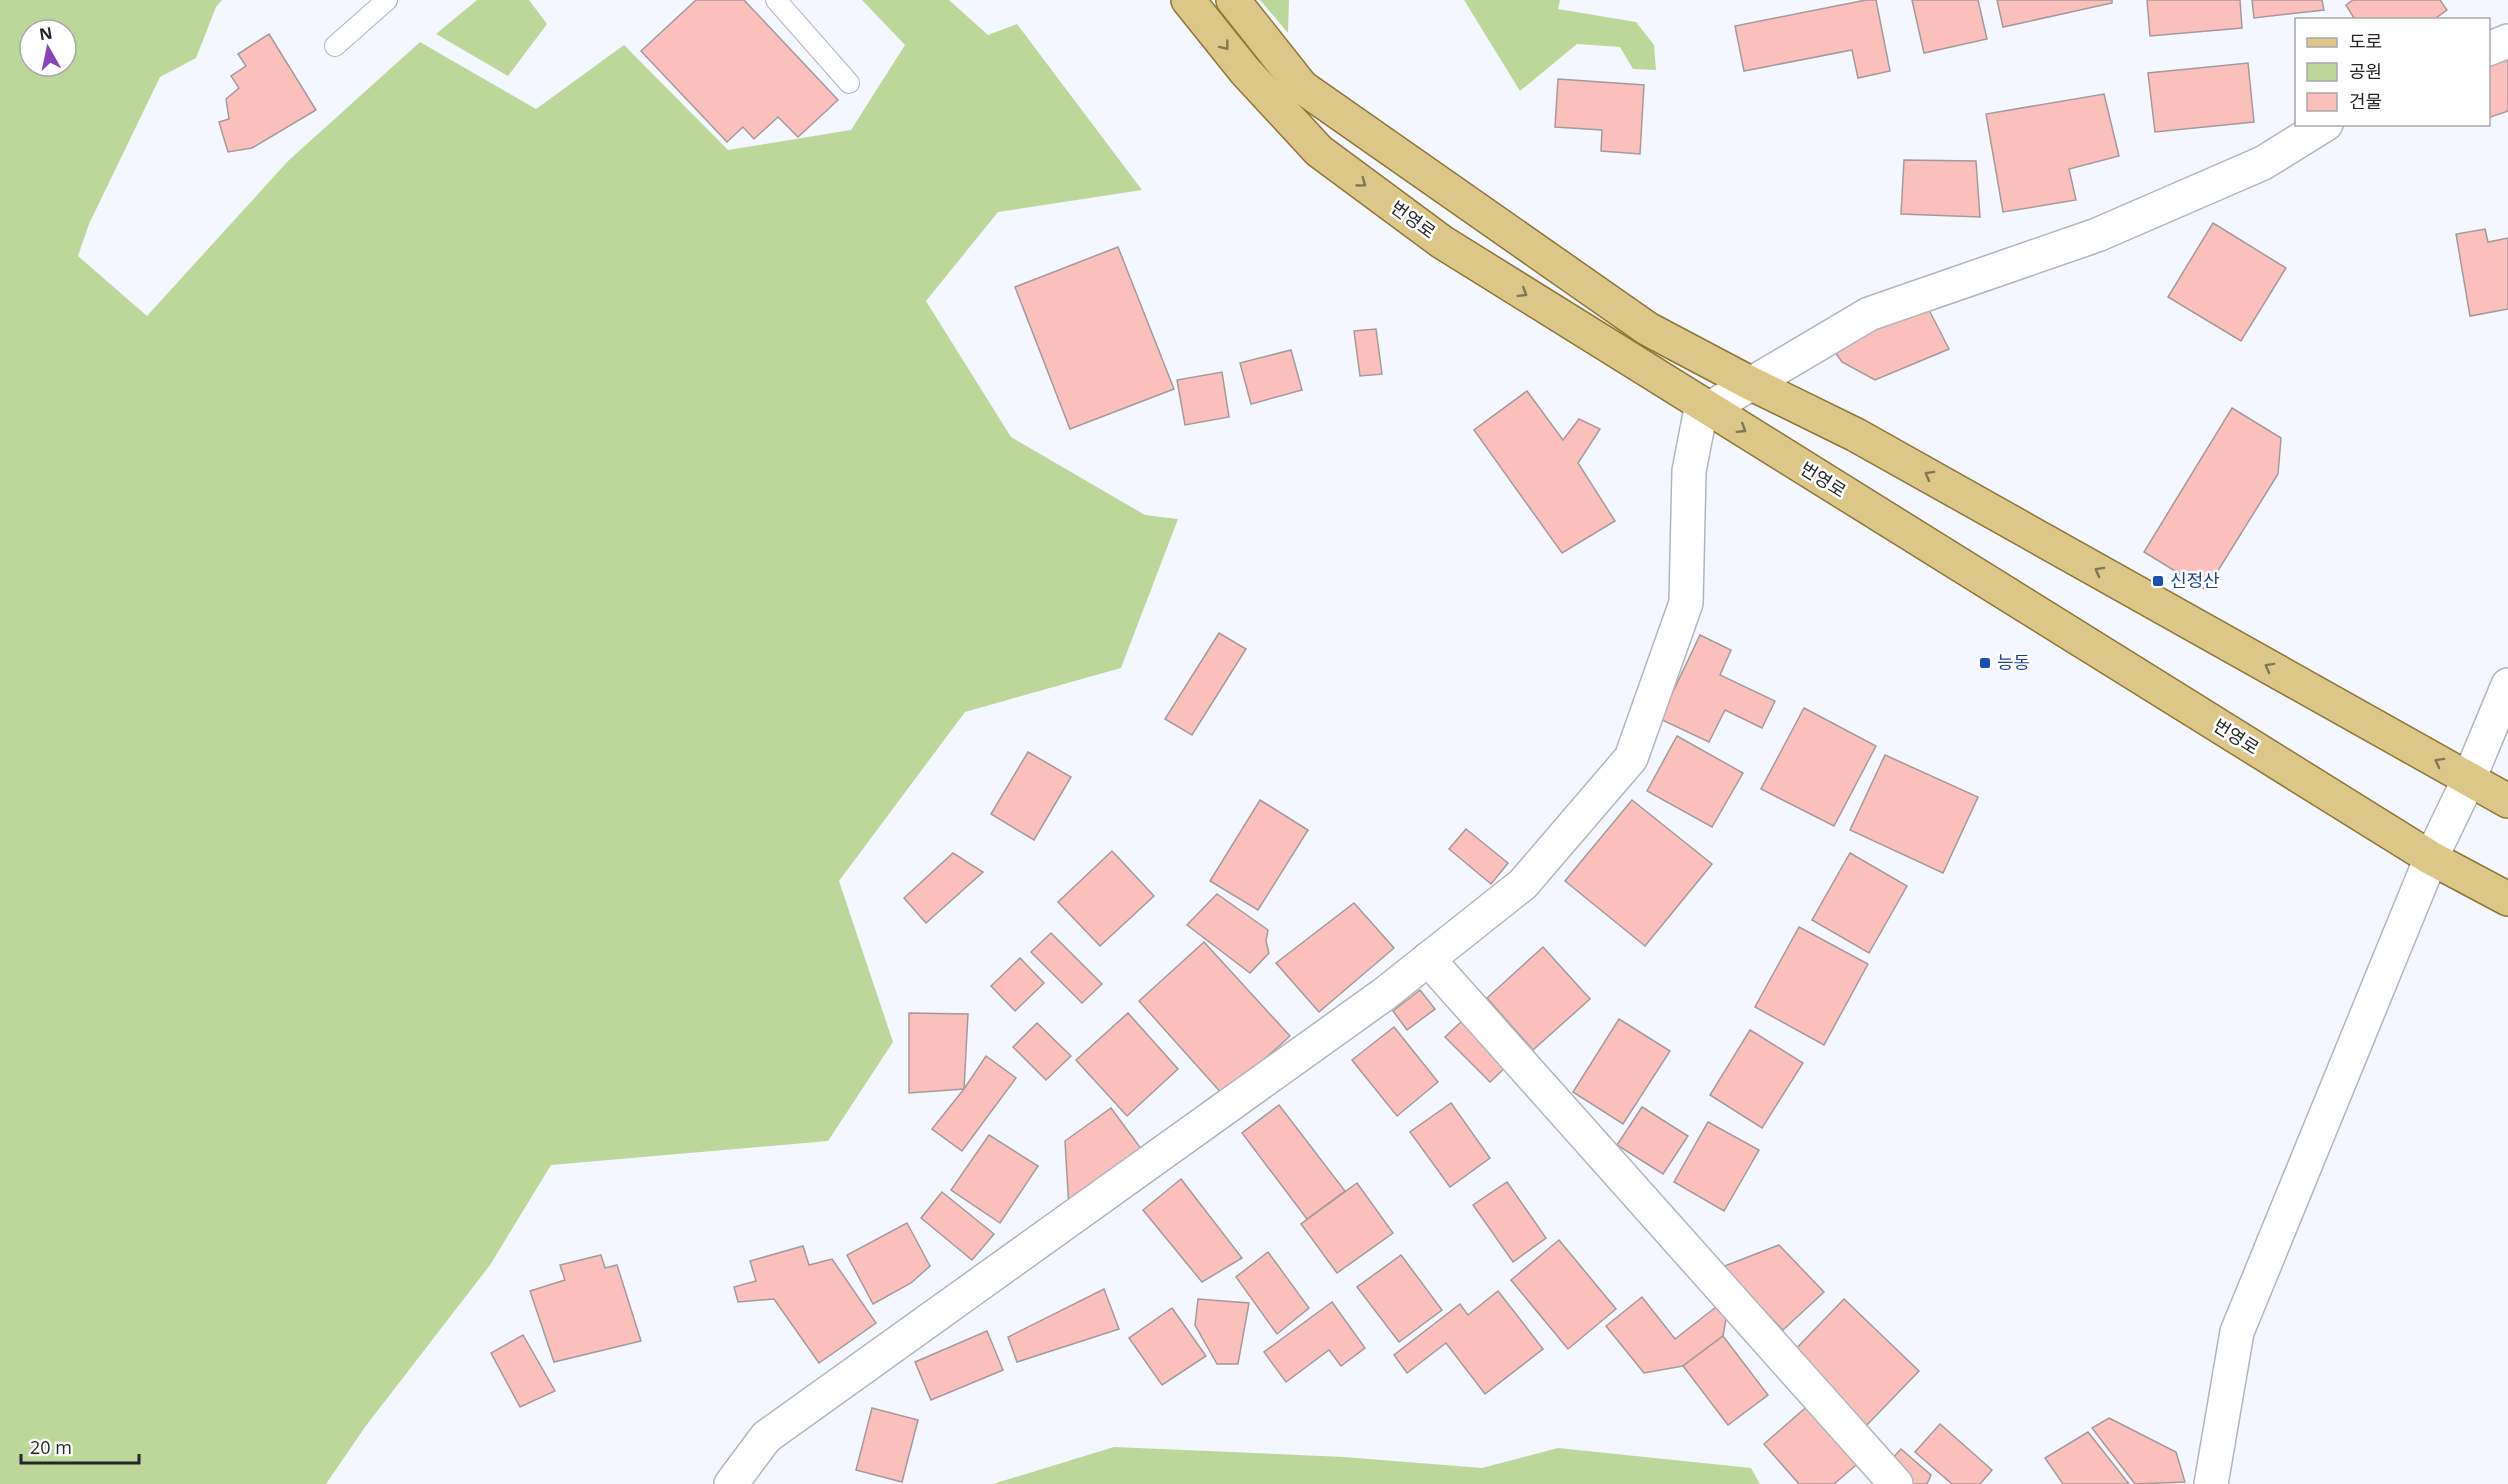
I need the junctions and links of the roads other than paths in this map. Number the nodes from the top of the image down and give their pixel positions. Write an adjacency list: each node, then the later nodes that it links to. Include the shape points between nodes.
1 (387, 0): 6 (lane)
2 (776, 0): 8 (lane)
3 (1188, 0): 11 (main road, 번영로, one-way to 11, via 1245,71 1319,151 1442,242)
4 (1233, 0): 10 (main road, via 1302,87 1648,329)
5 (2508, 40): 7 (street)
6 (335, 46)
7 (2490, 48)
8 (849, 83)
9 (2323, 126): 10 (street, via 2263,163 2097,235 1869,315)
10 (1750, 383): 11 (street); 13 (main road, one-way to 10, via 1856,435)
11 (1709, 409): 15 (main road, 번영로, one-way to 15); 17 (street, via 1700,414 1689,471 1686,603 1630,758 1523,884)
12 (2508, 685): 13 (street)
13 (2469, 779): 14 (main road); 15 (street)
14 (2508, 801)
15 (2431, 858): 16 (main road, 번영로); 18 (street, via 2238,1332)
16 (2508, 899)
17 (1428, 959): 19 (street, via 766,1437); 20 (street)
18 (2210, 1483)
19 (730, 1484)
20 (1896, 1484)

